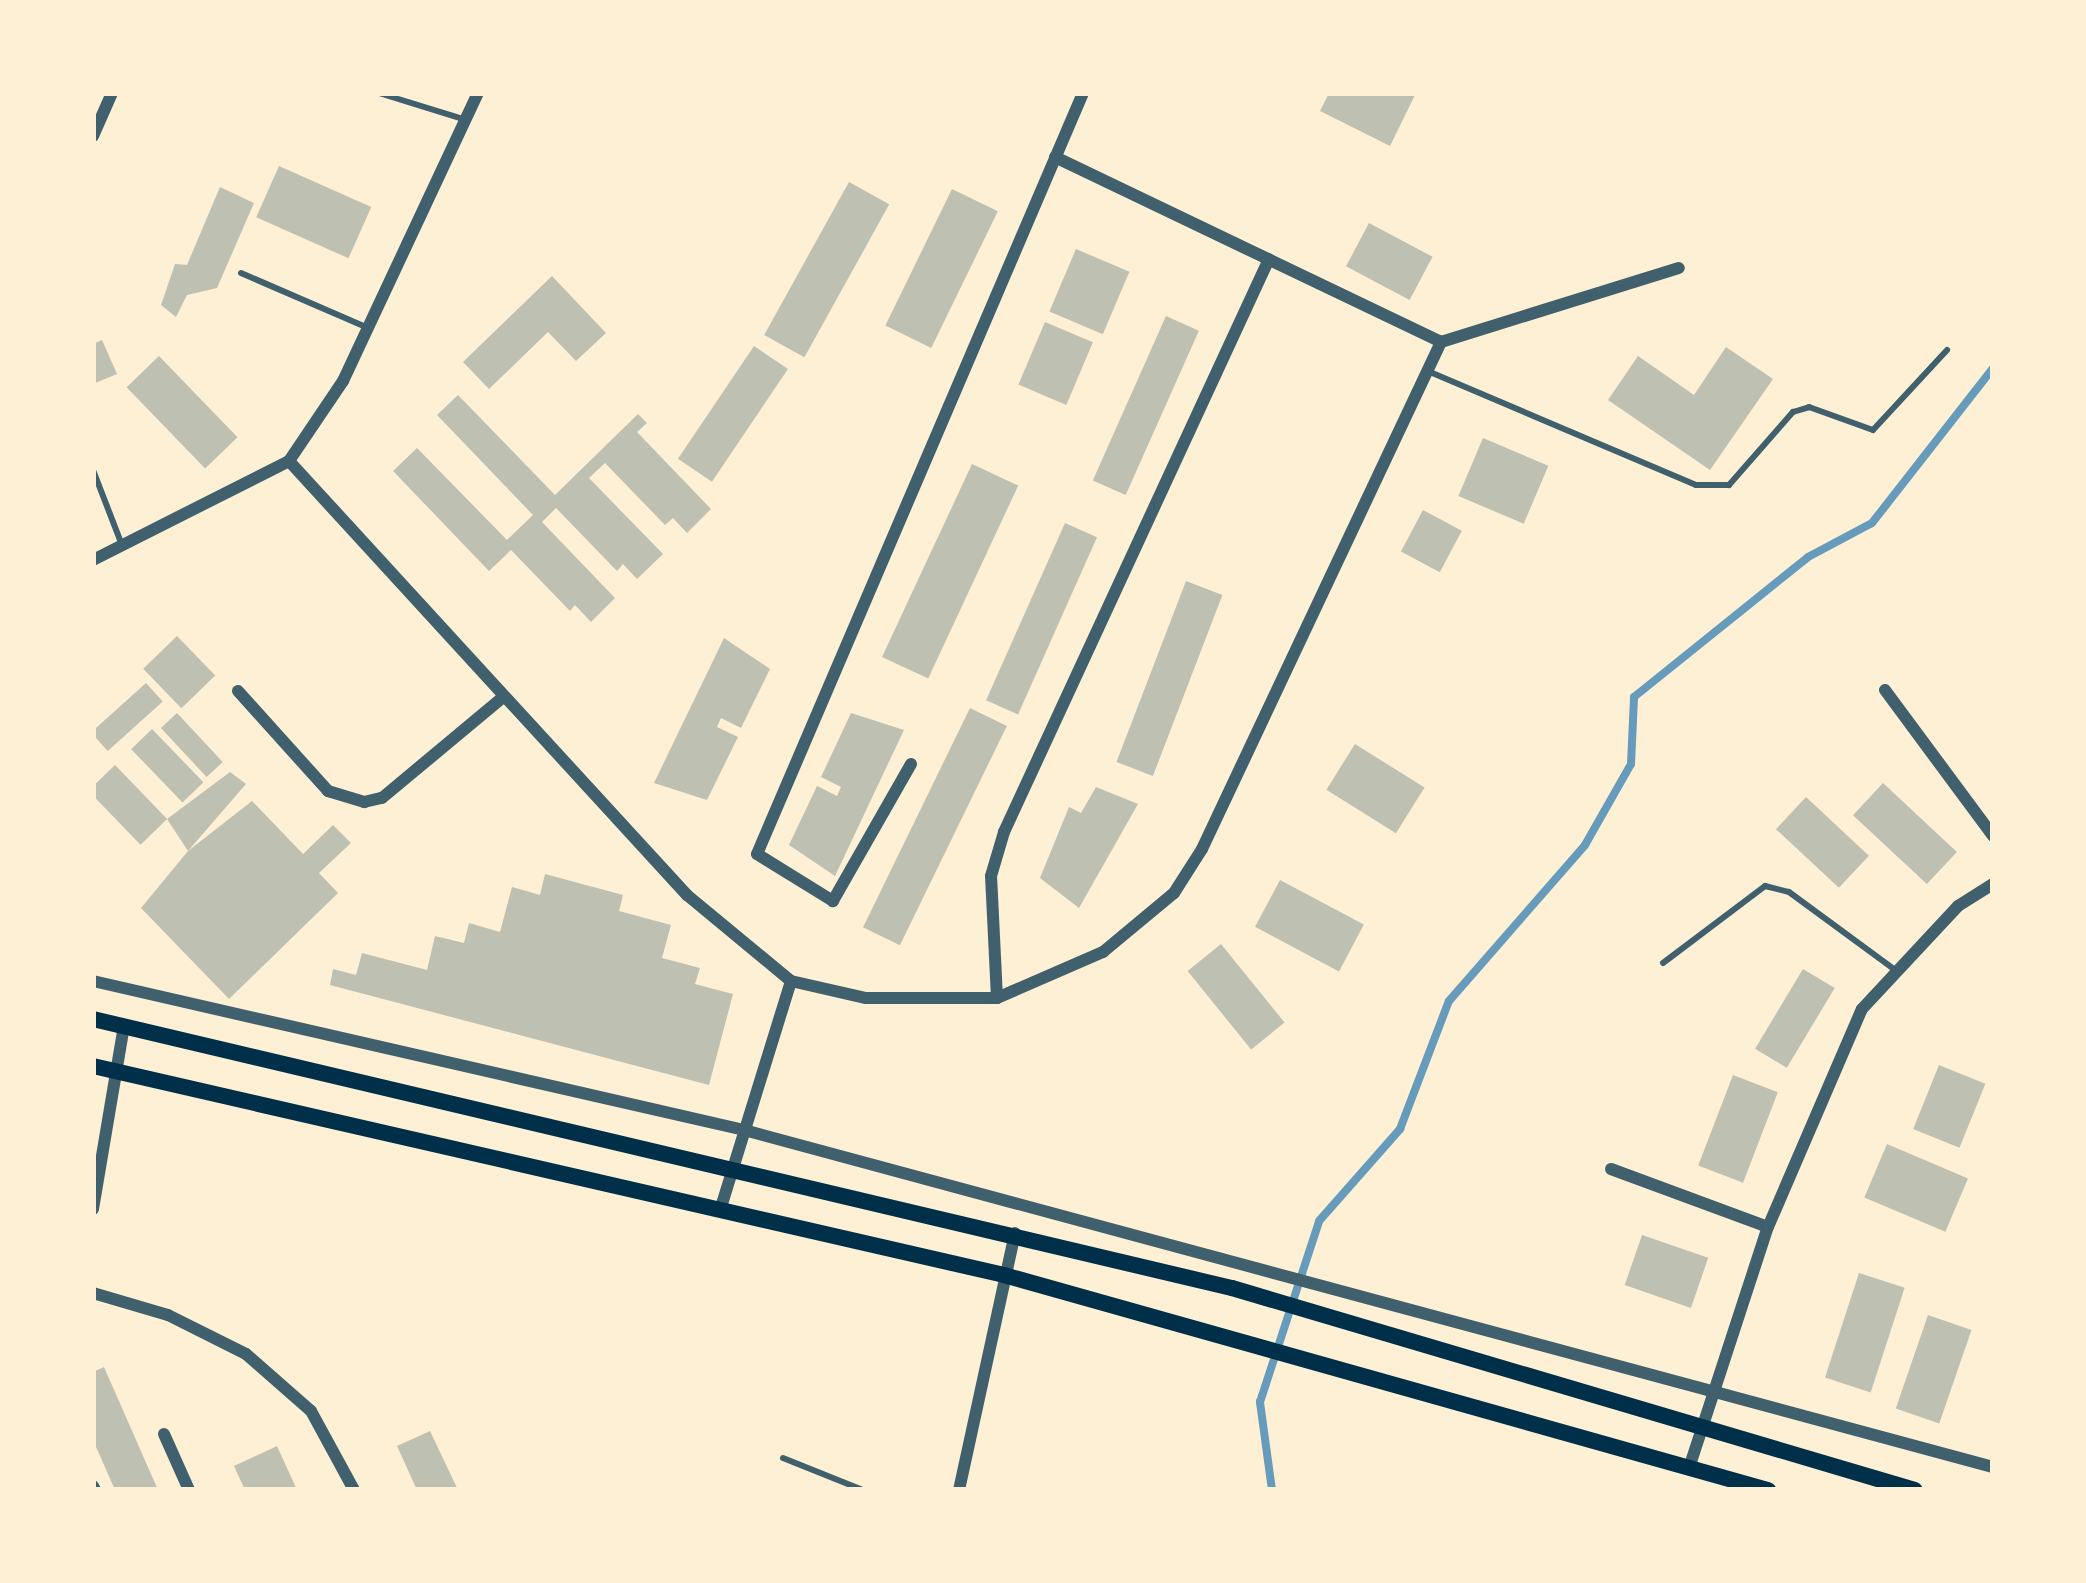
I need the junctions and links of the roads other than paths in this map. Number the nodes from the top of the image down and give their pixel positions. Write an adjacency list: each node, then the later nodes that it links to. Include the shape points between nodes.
1 (112, 93): 6 (street)
2 (379, 93): 5 (lane)
3 (478, 93): 5 (street)
4 (1083, 93): 7 (street)
5 (466, 120): 11 (street)
6 (93, 136)
7 (1054, 157): 8 (street); 22 (street, via 757,854 832,902)
8 (1269, 260): 12 (street); 29 (street, via 1004,832 991,876)
9 (1678, 268): 12 (street)
10 (241, 273): 11 (lane)
11 (368, 328): 15 (street)
12 (1441, 342): 14 (street)
13 (1946, 350): 14 (lane, via 1873,430 1809,406 1793,412 1729,485 1696,485)
14 (1428, 371): 29 (street, via 1174,893 1103,952)
15 (290, 461): 17 (street); 21 (street)
16 (93, 470): 17 (lane)
17 (123, 547): 18 (street)
18 (93, 560)
19 (1885, 690): 23 (street)
20 (238, 691): 21 (street, via 328,791 364,802 382,798)
21 (502, 698): 28 (street, via 687,895)
22 (911, 764)
23 (1993, 836)
24 (1993, 884): 26 (street, via 1958,906)
25 (1664, 963): 26 (lane, via 1746,896 1778,886)
26 (1895, 970): 41 (street, via 1836,1060)
27 (93, 981): 36 (street)
28 (791, 982): 29 (street, via 866,998); 36 (street)
29 (997, 998)
30 (93, 1019): 31 (main road)
31 (124, 1026): 33 (street); 37 (main road)
32 (93, 1066): 33 (main road)
33 (116, 1071): 35 (street); 39 (main road)
34 (93, 1107): 35 (lane)
35 (112, 1111): 40 (street)
36 (744, 1130): 37 (street); 45 (street)
37 (733, 1166): 39 (street); 42 (main road)
38 (1611, 1168): 41 (street)
39 (722, 1204): 43 (main road)
40 (93, 1209)
41 (1768, 1227): 45 (street)
42 (1016, 1233): 43 (street); 46 (main road)
43 (1004, 1275): 49 (main road); 54 (street)
44 (93, 1293): 52 (street, via 168,1315 246,1354 311,1411)
45 (1715, 1389): 46 (street); 50 (street)
46 (1702, 1426): 49 (street); 56 (main road)
47 (164, 1434): 51 (street)
48 (783, 1457): 53 (lane)
49 (1690, 1465): 55 (main road)
50 (1993, 1467)
51 (189, 1490)
52 (354, 1490)
53 (863, 1490)
54 (959, 1490)
55 (1768, 1490)
56 (1915, 1490)

